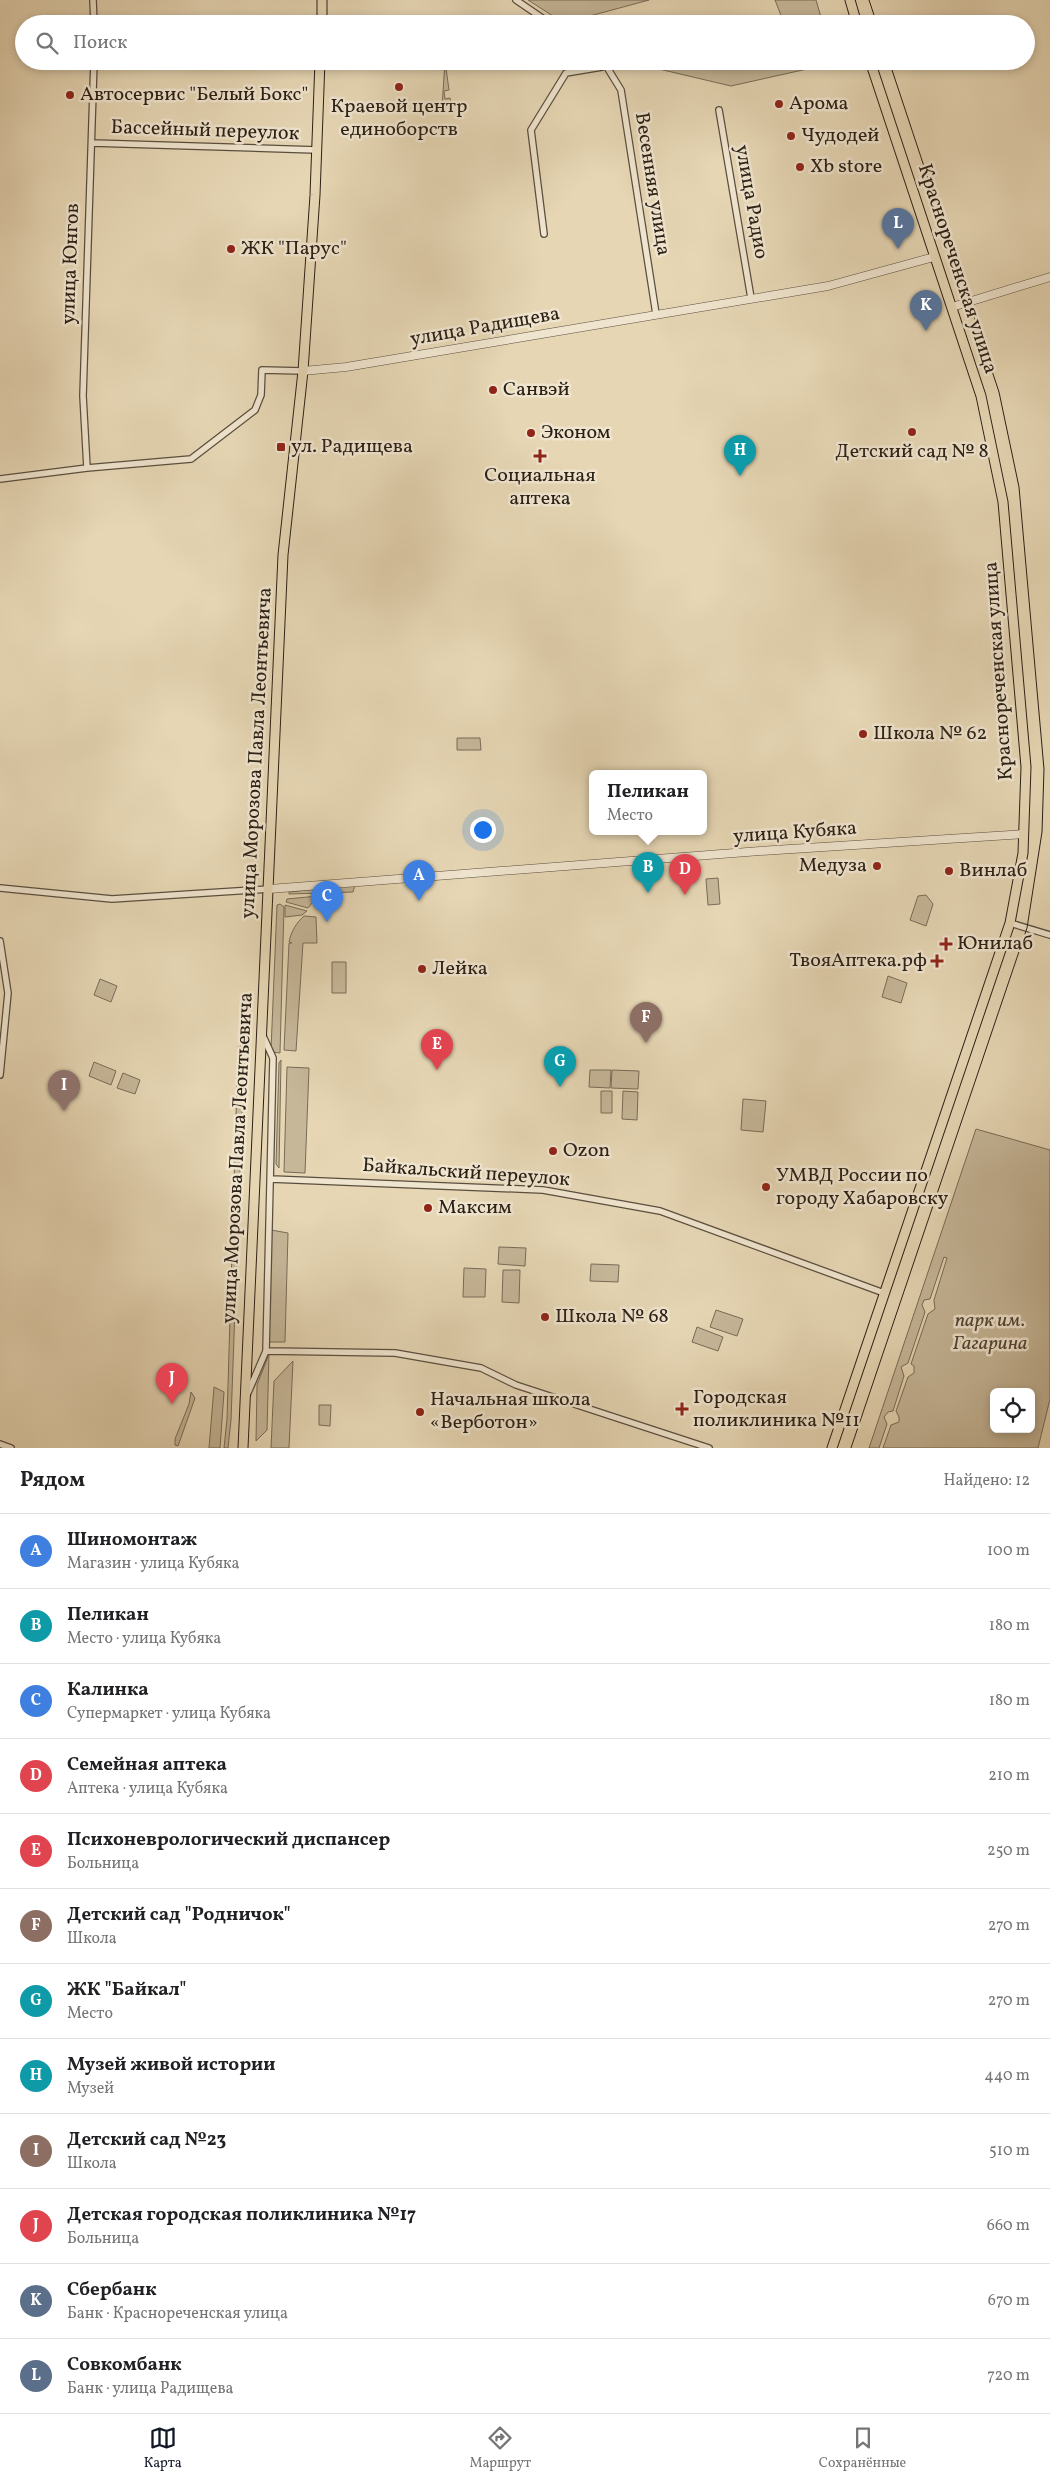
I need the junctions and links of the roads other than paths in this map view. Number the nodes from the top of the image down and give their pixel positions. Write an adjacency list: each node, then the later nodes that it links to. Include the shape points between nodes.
1 (93, 0): 5 (street)
2 (322, 0): 6 (main road)
3 (516, 0): 7 (street)
4 (850, 0): 8 (main road)
5 (94, 15)
6 (322, 15)
7 (538, 15)
8 (855, 15)
9 (94, 70): 15 (street, улица Юнгов)
10 (320, 70): 16 (main road, улица Морозова Павла Леонтьевича)
11 (585, 70): 17 (street, via 566,73 531,130)
12 (609, 70): 22 (street, Весенняя улица, via 621,90)
13 (873, 70): 18 (main road, Краснореченская улица)
14 (719, 110): 20 (street, улица Радио)
15 (92, 143): 16 (street, Бассейный переулок); 24 (street, улица Юнгов, via 83,396)
16 (317, 150): 23 (main road, улица Морозова Павла Леонтьевича)
17 (544, 234)
18 (934, 257): 20 (street, улица Радищева, via 828,286); 21 (main road, Краснореченская улица)
19 (1050, 277): 21 (street)
20 (751, 298): 22 (street, улица Радищева)
21 (952, 307): 26 (main road, Краснореченская улица, via 981,396 1003,502 1024,740)
22 (656, 314): 23 (street, улица Радищева, via 346,367)
23 (303, 371): 24 (street, улица Радищева, via 262,370 260,401 255,410 191,459); 28 (main road, улица Морозова Павла Леонтьевича, via 283,555)
24 (87, 468): 25 (street)
25 (0, 479)
26 (1024, 834): 28 (street, улица Кубяка); 29 (main road, Краснореченская улица)
27 (0, 888): 28 (street, via 112,899)
28 (269, 889): 32 (main road, улица Морозова Павла Леонтьевича)
29 (1010, 923): 30 (street); 35 (main road, Краснореченская улица)
30 (1050, 935)
31 (0, 940): 33 (street, via 8,993)
32 (261, 1032): 34 (street, via 273,1058); 37 (main road, улица Морозова Павла Леонтьевича)
33 (0, 1075)
34 (270, 1179): 35 (street, Байкальский переулок, via 543,1190 660,1211); 36 (street)
35 (884, 1294): 42 (main road, Краснореченская улица)
36 (266, 1351): 37 (street); 41 (street, via 395,1353 481,1368 516,1385)
37 (246, 1399): 40 (main road, улица Морозова Павла Леонтьевича)
38 (0, 1444): 39 (street)
39 (11, 1448)
40 (243, 1448)
41 (709, 1448)
42 (832, 1448)

